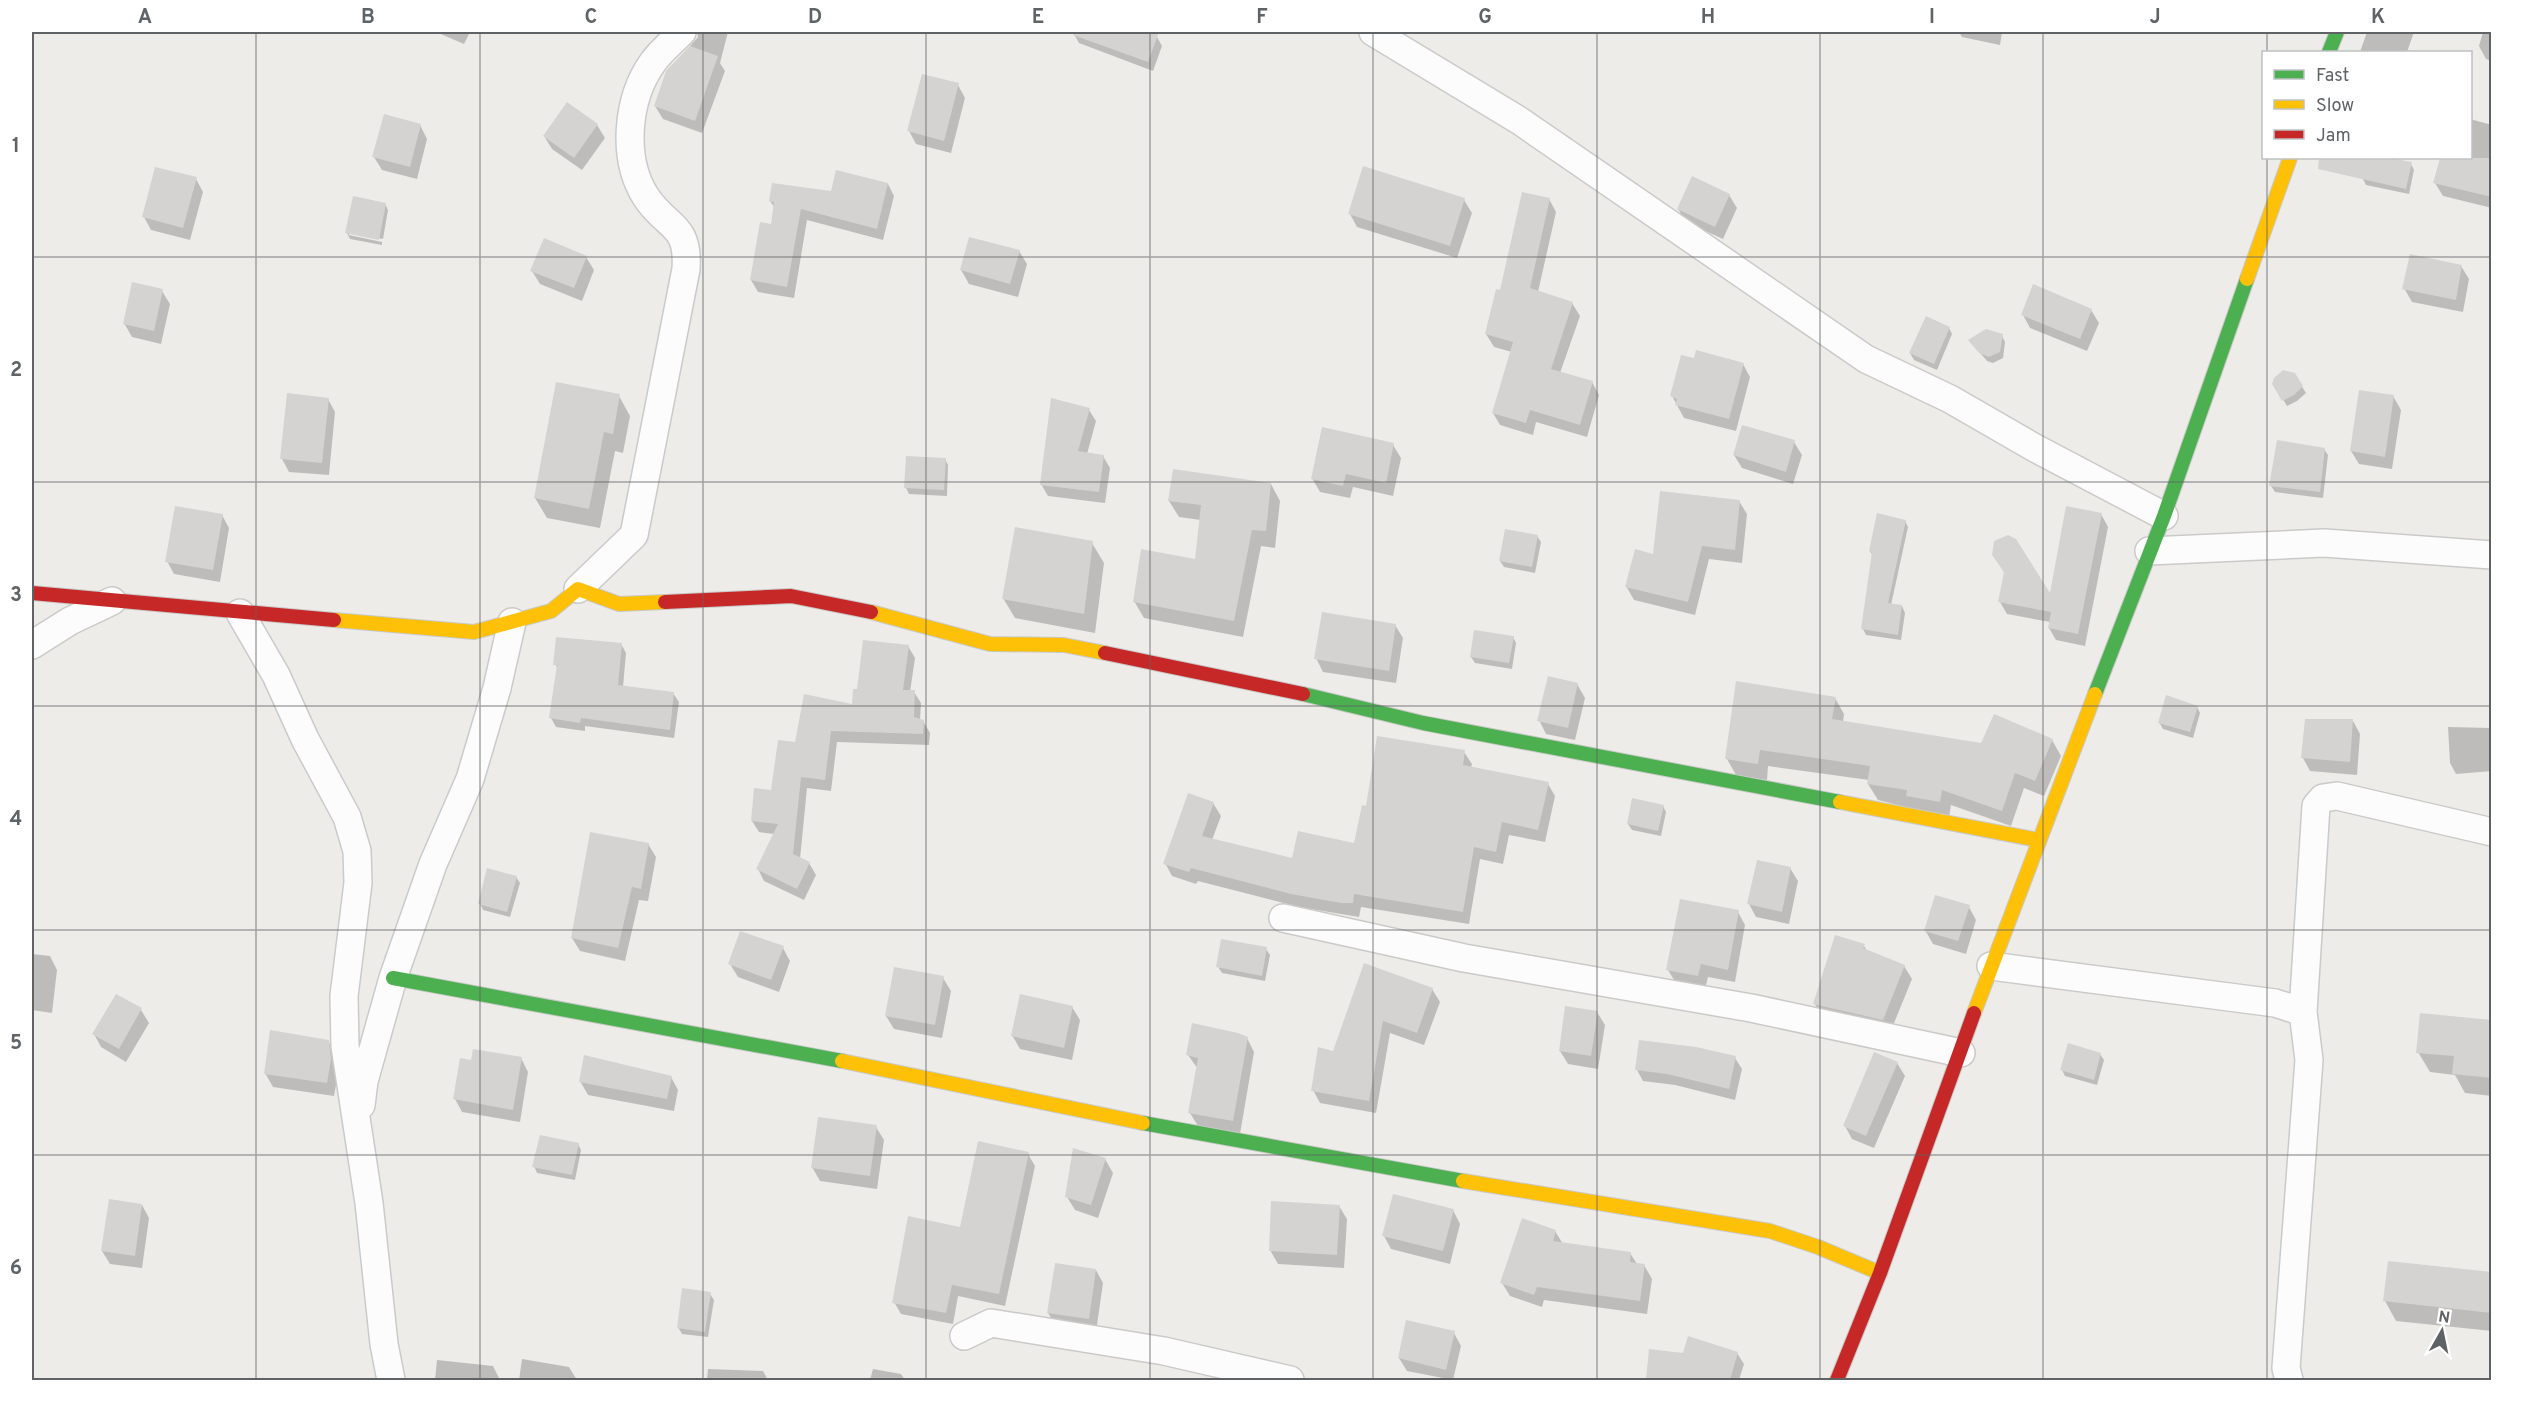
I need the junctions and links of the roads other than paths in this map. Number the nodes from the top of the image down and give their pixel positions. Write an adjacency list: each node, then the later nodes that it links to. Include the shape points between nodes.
1 (682, 32): 9 (street, via 653,62 635,95 630,131 633,166 645,196 683,235 686,269 634,535)
2 (1373, 32): 6 (street, via 1520,120 1866,359 1950,399)
3 (2337, 32): 4 (street)
4 (2329, 51)
5 (2290, 159): 6 (street)
6 (2164, 516): 7 (street)
7 (2150, 551): 8 (street, via 2324,543); 16 (street)
8 (2492, 555)
9 (578, 589): 13 (street, via 551,611); 16 (street, via 619,604 791,596 868,611 990,644 1075,647 1256,683 1422,723)
10 (32, 593): 11 (street)
11 (112, 601): 12 (street); 14 (street)
12 (240, 613): 13 (street, via 474,632); 22 (street, via 276,675 347,817 357,851 358,883 344,1006 345,1046)
13 (512, 622): 19 (street, via 470,779 433,864)
14 (32, 645)
15 (2492, 832): 20 (street, via 2337,796 2323,798 2316,806)
16 (2038, 840): 18 (street)
17 (1283, 918): 21 (street, via 1464,958 1751,1008)
18 (1991, 966): 20 (street, via 2275,1003); 21 (street)
19 (393, 978): 22 (street, via 364,1081); 23 (street, via 771,1047 1170,1129 1557,1198 1770,1231)
20 (2303, 1012): 28 (street, via 2309,1059 2286,1368)
21 (1961, 1053): 23 (street)
22 (359, 1133): 25 (street)
23 (1880, 1273): 27 (street)
24 (964, 1336): 26 (street, via 991,1323 1164,1351)
25 (391, 1380)
26 (1290, 1380)
27 (1837, 1380)
28 (2289, 1380)

